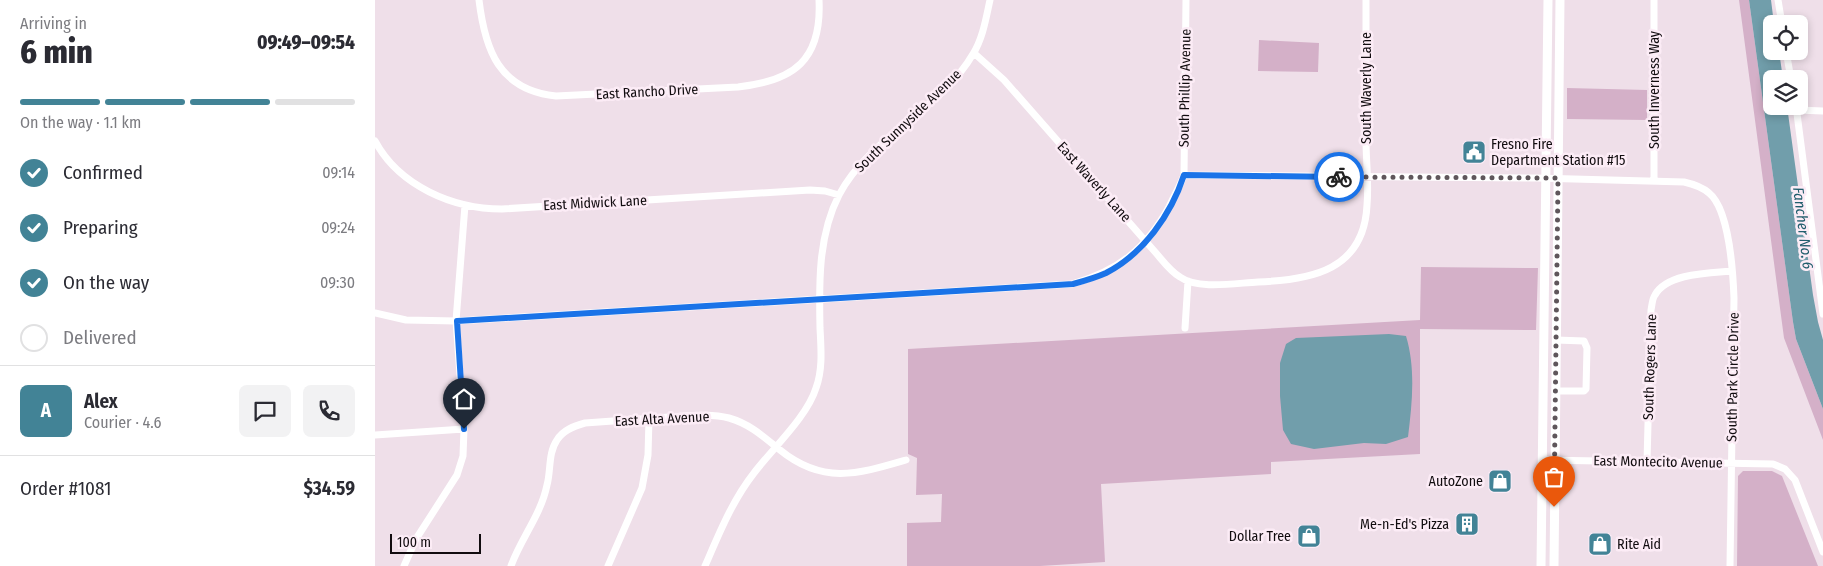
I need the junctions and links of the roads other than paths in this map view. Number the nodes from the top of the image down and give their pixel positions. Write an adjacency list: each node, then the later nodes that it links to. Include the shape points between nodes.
1 (479, 0): 2 (street, East Rancho Drive, via 486,38 498,66 522,86 556,96 738,87 779,79 799,66 813,47 819,23)
2 (819, 0)
3 (990, 0): 11 (street, South Sunnyside Avenue)
4 (1186, 0): 16 (street, South Phillip Avenue)
5 (1366, 0): 17 (street, South Waverly Lane)
6 (1548, 0): 18 (main road)
7 (1560, 0): 19 (main road)
8 (1655, 0): 20 (street, South Inverness Way)
9 (1778, 0): 10 (street)
10 (1780, 15)
11 (974, 53): 21 (street, South Sunnyside Avenue, via 950,84 871,153); 23 (street, East Waverly Lane, via 1004,80)
12 (1808, 109): 13 (street)
13 (1823, 111)
14 (1797, 115): 26 (street)
15 (375, 141): 22 (street, East Midwick Lane, via 390,162 409,179 427,191)
16 (1184, 175): 17 (street); 23 (street, via 1161,222)
17 (1367, 177): 18 (street); 25 (street, via 1367,206 1359,239 1347,255 1330,268 1317,275 1287,281 1205,284)
18 (1546, 178): 19 (street); 39 (main road)
19 (1558, 178): 20 (street); 32 (main road)
20 (1654, 180): 24 (street, South Park Circle Drive, via 1685,182 1710,193 1724,218)
21 (839, 195): 22 (street, East Midwick Lane, via 809,190 502,209); 27 (street, South Sunnyside Avenue, via 825,236)
22 (465, 205): 30 (street)
23 (1147, 241): 25 (street, East Waverly Lane, via 1174,273); 27 (street, via 1106,273 1073,284)
24 (1732, 271): 41 (street, South Rogers Lane, via 1676,279 1663,285 1654,295); 42 (street, South Park Circle Drive)
25 (1188, 281): 31 (street)
26 (1822, 294): 29 (street)
27 (819, 298): 30 (street); 37 (street, South Sunnyside Avenue, via 821,360 816,389 802,414)
28 (375, 313): 30 (street, via 406,320)
29 (1823, 314)
30 (457, 321): 35 (street)
31 (1185, 328)
32 (1556, 340): 33 (main road); 33 (street, via 1584,341 1587,348 1586,389)
33 (1555, 392): 40 (main road)
34 (649, 419): 37 (street, East Alta Avenue, via 730,418 749,426); 45 (street, East Alta Avenue, via 585,423 574,426 556,440 543,500); 46 (street, via 648,455 642,488)
35 (464, 429): 36 (street); 44 (street, via 463,456 457,476 416,539)
36 (375, 435)
37 (776, 446): 38 (street, East Alta Avenue, via 793,461 837,474 865,472); 47 (street, South Sunnyside Avenue, via 737,498)
38 (906, 460)
39 (1543, 460): 40 (street, East Montecito Avenue); 48 (main road)
40 (1555, 461): 41 (street, East Montecito Avenue); 49 (main road)
41 (1647, 462): 42 (street, East Montecito Avenue)
42 (1731, 463): 43 (street, East Montecito Avenue, via 1773,464 1785,470 1795,480); 50 (street, South Park Circle Drive)
43 (1823, 552)
44 (404, 566)
45 (511, 566)
46 (608, 566)
47 (705, 566)
48 (1541, 566)
49 (1554, 566)
50 (1729, 566)

